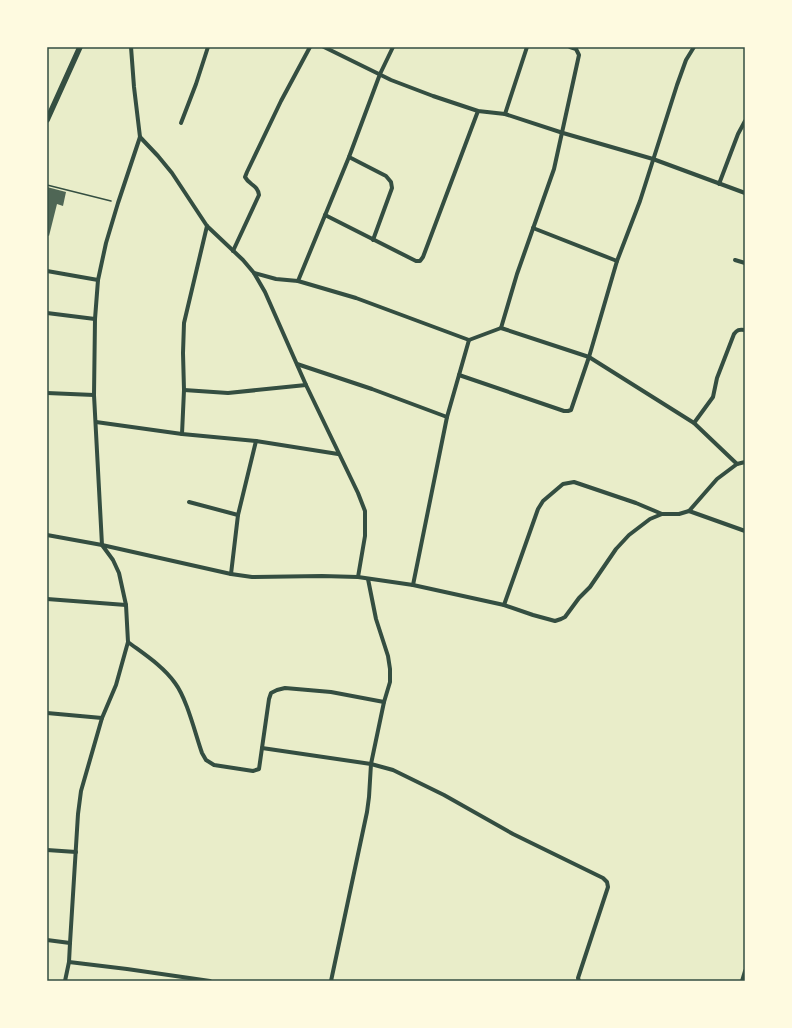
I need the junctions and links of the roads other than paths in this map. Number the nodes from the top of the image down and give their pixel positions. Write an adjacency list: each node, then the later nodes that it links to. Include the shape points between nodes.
1 (80, 47): 13 (street)
2 (131, 47): 17 (street)
3 (208, 47): 15 (street)
4 (310, 47): 26 (street, via 245,177 259,190 259,195)
5 (324, 47): 10 (street)
6 (393, 47): 10 (street)
7 (527, 47): 12 (street)
8 (570, 47): 16 (street, via 576,49 579,55)
9 (694, 47): 19 (street, via 679,79)
10 (380, 74): 11 (street, via 401,85); 18 (street)
11 (478, 111): 12 (street); 25 (street, via 421,259 416,261)
12 (505, 114): 16 (street)
13 (47, 120)
14 (745, 121): 20 (street)
15 (181, 123)
16 (563, 133): 19 (street); 24 (street, via 554,169)
17 (140, 137): 23 (street, via 172,173); 32 (street, via 106,243)
18 (349, 156): 22 (street); 25 (street, via 386,176 391,182 392,188)
19 (653, 159): 20 (street); 28 (street)
20 (720, 184): 21 (street)
21 (745, 193)
22 (325, 215): 25 (street); 33 (street)
23 (207, 226): 26 (street); 43 (street, via 184,323)
24 (533, 228): 28 (street); 36 (street)
25 (373, 240)
26 (233, 251): 31 (street)
27 (735, 260): 29 (street)
28 (617, 261): 39 (street)
29 (745, 263)
30 (47, 272): 32 (street)
31 (254, 273): 33 (street); 40 (street)
32 (98, 280): 35 (street)
33 (298, 281): 38 (street, via 356,298)
34 (47, 313): 35 (street)
35 (95, 319): 45 (street)
36 (501, 328): 38 (street); 39 (street)
37 (745, 330): 48 (street, via 736,330 717,378 713,397)
38 (469, 340): 41 (street)
39 (589, 357): 41 (street, via 573,407 568,411); 48 (street)
40 (297, 364): 42 (street); 46 (street)
41 (459, 375): 46 (street)
42 (306, 385): 43 (street, via 228,393); 51 (street)
43 (184, 390): 49 (street)
44 (47, 393): 45 (street)
45 (94, 395): 47 (street)
46 (447, 417): 64 (street)
47 (96, 422): 49 (street); 60 (street)
48 (694, 423): 53 (street)
49 (182, 434): 50 (street)
50 (256, 441): 51 (street); 57 (street)
51 (338, 454): 62 (street, via 365,511 365,536)
52 (745, 462): 53 (street)
53 (737, 464): 55 (street, via 716,479)
54 (189, 502): 57 (street)
55 (689, 511): 56 (street); 58 (street)
56 (662, 514): 66 (street, via 650,519 629,535 590,587 561,620 555,621); 66 (street, via 574,482 563,484 543,501 538,509)
57 (238, 516): 61 (street)
58 (745, 531)
59 (47, 535): 60 (street)
60 (102, 546): 61 (street); 67 (street, via 120,573)
61 (231, 574): 62 (street, via 252,577)
62 (358, 578): 63 (street)
63 (368, 579): 64 (street); 69 (street, via 390,669 390,682)
64 (413, 585): 66 (street)
65 (47, 599): 67 (street)
66 (504, 605)
67 (126, 606): 68 (street)
68 (128, 642): 71 (street, via 116,685); 72 (street, via 160,667 175,683 182,694 202,752 209,763 256,770 259,768)
69 (384, 702): 72 (street, via 331,692 285,688 277,690 271,693 269,700); 73 (street)
70 (47, 712): 71 (street)
71 (102, 718): 75 (street, via 81,791)
72 (262, 748): 73 (street)
73 (371, 764): 82 (street, via 367,812); 83 (street, via 393,770 444,795 607,882 608,887)
74 (47, 850): 75 (street)
75 (76, 852): 77 (street)
76 (47, 940): 77 (street)
77 (70, 943): 78 (street)
78 (69, 962): 80 (street); 81 (street)
79 (745, 971): 84 (street)
80 (65, 981)
81 (210, 981)
82 (331, 981)
83 (579, 981)
84 (742, 981)

